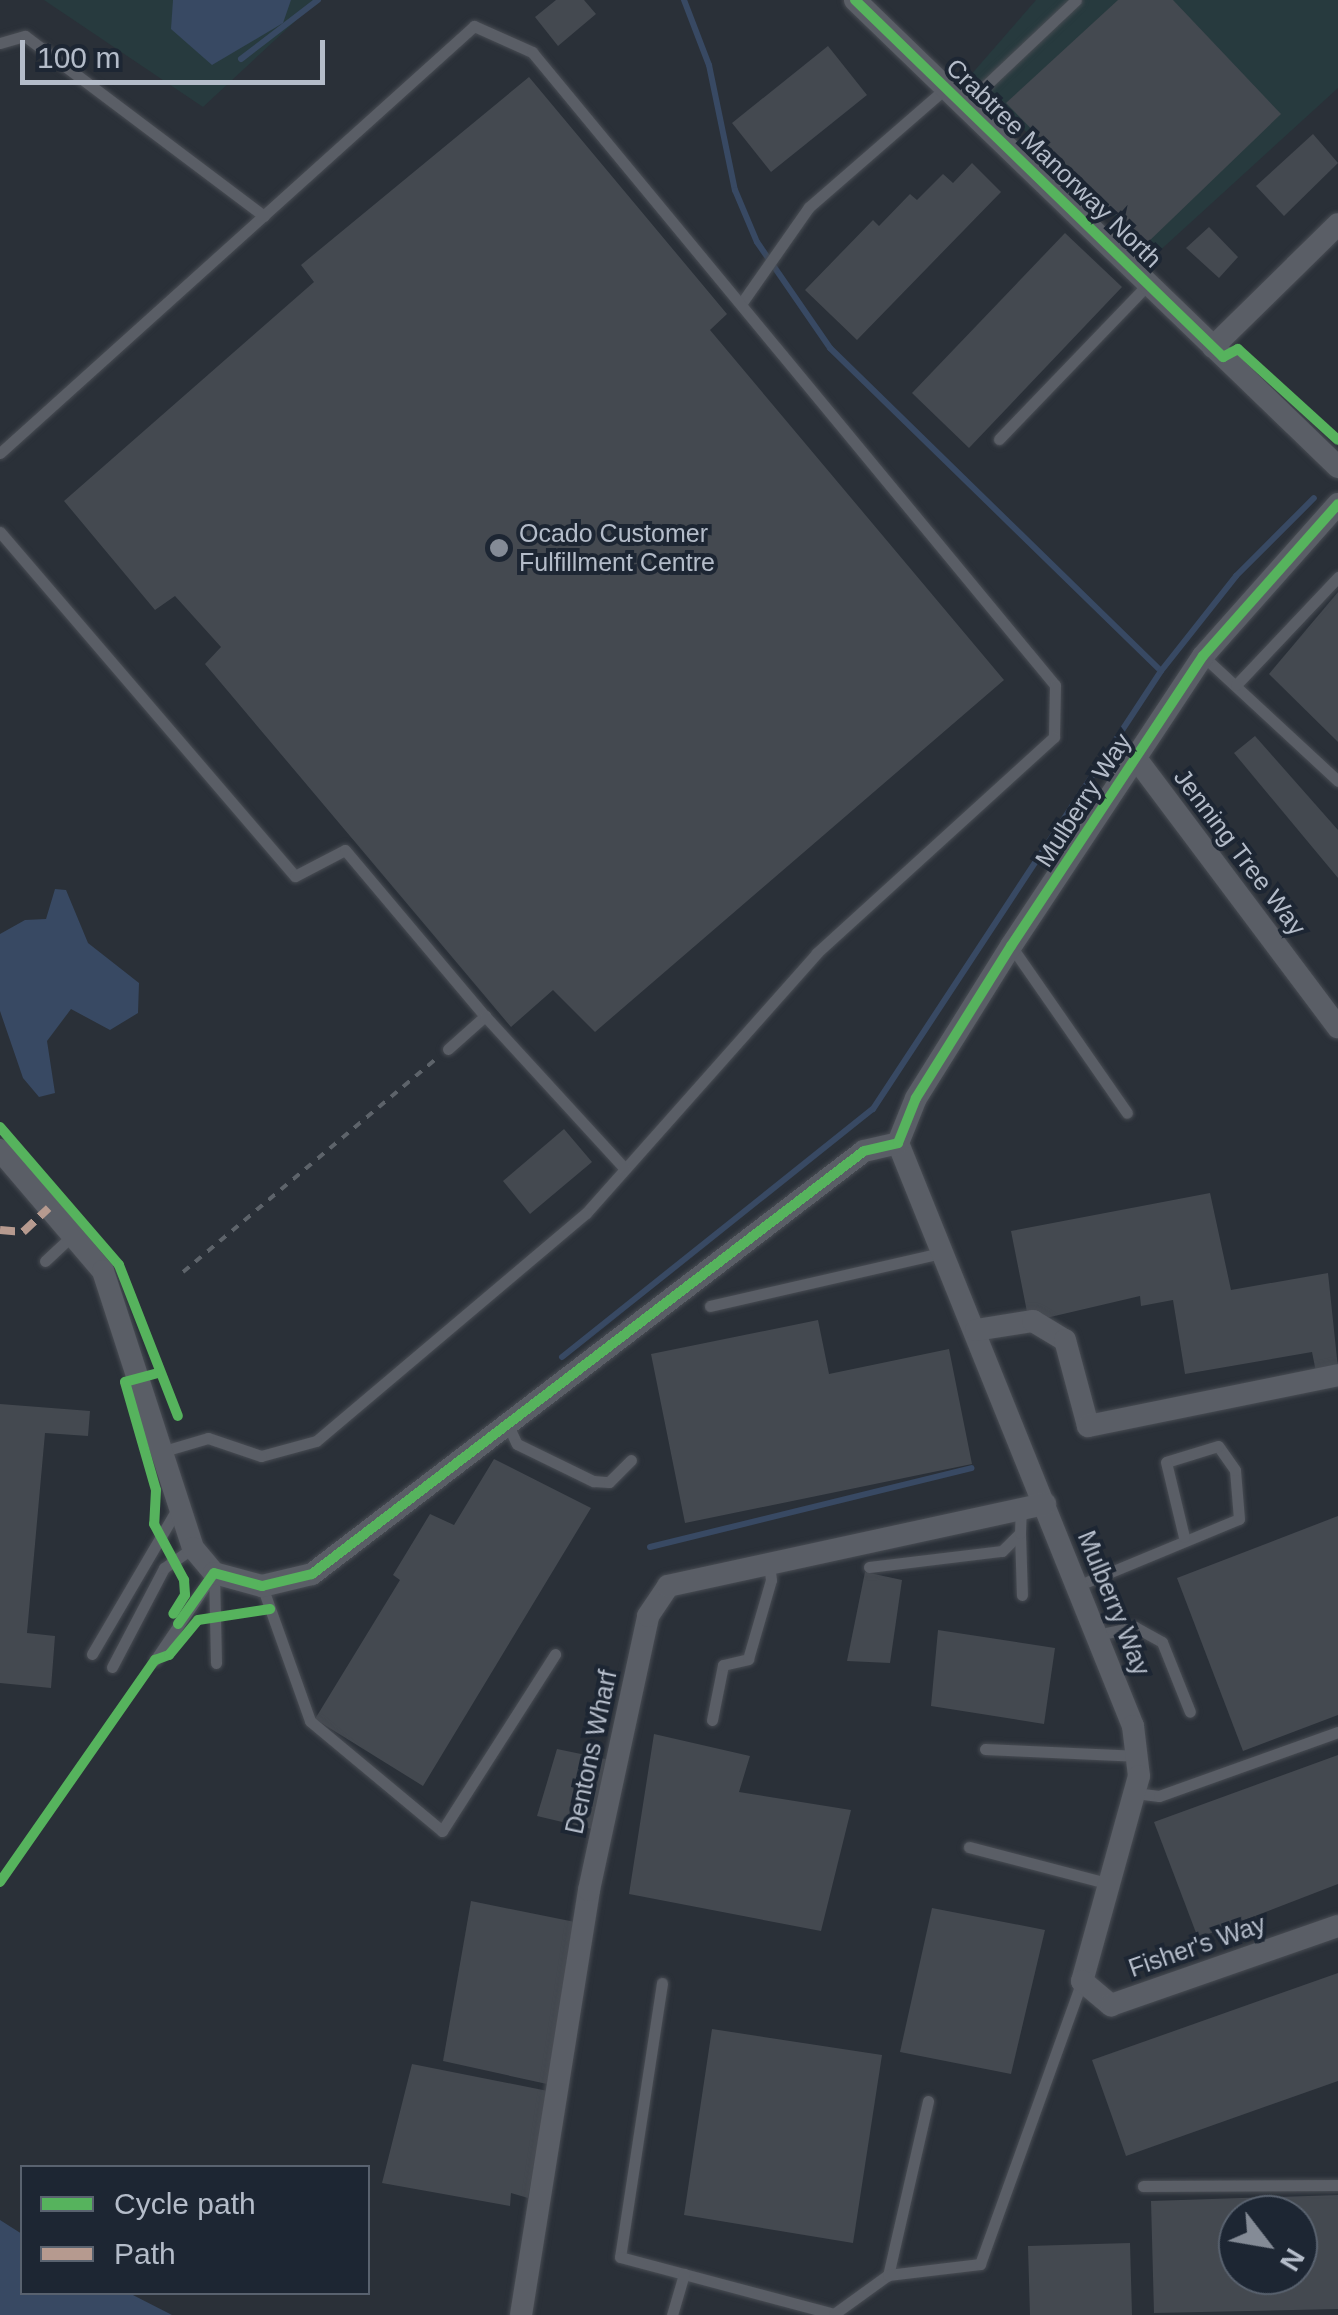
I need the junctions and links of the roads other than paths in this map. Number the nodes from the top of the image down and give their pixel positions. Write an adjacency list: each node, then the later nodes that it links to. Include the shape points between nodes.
1 (855, 0): 4 (street, Crabtree Manorway North)
2 (1076, 0): 5 (lane)
3 (0, 42): 6 (lane, via 25,36)
4 (948, 86): 5 (street, Crabtree Manorway North); 9 (lane, via 809,207)
5 (966, 104): 8 (street, Crabtree Manorway North)
6 (264, 216): 9 (lane, via 474,26 532,52); 12 (lane)
7 (1338, 224): 10 (street)
8 (1149, 284): 10 (street, Crabtree Manorway North); 11 (lane)
9 (741, 304): 28 (lane, via 1055,684 1054,737 817,953)
10 (1213, 347): 13 (street, Crabtree Manorway North)
11 (999, 439)
12 (0, 453)
13 (1338, 469): 14 (street, Crabtree Manorway North)
14 (1338, 502): 17 (street, Mulberry Way)
15 (0, 532): 22 (lane, via 295,876 346,850)
16 (1338, 577): 18 (lane)
17 (1203, 656): 18 (lane); 19 (street, Mulberry Way)
18 (1236, 685): 20 (lane)
19 (1135, 757): 21 (street, Mulberry Way); 23 (street, Jenning Tree Way)
20 (1338, 781)
21 (1010, 946): 25 (lane); 26 (street, Mulberry Way, via 916,1098)
22 (485, 1016): 24 (lane); 28 (lane)
23 (1338, 1027)
24 (448, 1050)
25 (1127, 1113)
26 (898, 1143): 30 (street, Mulberry Way); 35 (street, via 864,1151 576,1378)
27 (0, 1150): 29 (street)
28 (625, 1169): 36 (lane, via 586,1213 316,1440 260,1456 208,1438)
29 (73, 1235): 31 (lane); 36 (street, via 115,1297)
30 (945, 1252): 32 (lane); 33 (street, Mulberry Way)
31 (45, 1261)
32 (710, 1306)
33 (976, 1330): 34 (street, via 1032,1321 1065,1340 1088,1426); 38 (street, Mulberry Way)
34 (1338, 1374)
35 (507, 1422): 37 (lane, via 517,1444 593,1482 610,1482); 46 (street, via 312,1574)
36 (164, 1451): 39 (street)
37 (631, 1460)
38 (1045, 1504): 40 (street, Dentons Wharf); 47 (street, Mulberry Way)
39 (178, 1509): 42 (street); 50 (lane)
40 (1020, 1521): 43 (street, Dentons Wharf); 44 (lane, via 1002,1550); 48 (lane)
41 (1184, 1536): 41 (lane, via 1166,1462 1218,1446 1235,1470 1243,1509 1234,1523); 47 (lane)
42 (193, 1548): 45 (street); 54 (lane, via 164,1568)
43 (769, 1564): 56 (lane, via 771,1580 748,1659 723,1665); 72 (street, Dentons Wharf, via 668,1586 648,1616 590,1890)
44 (870, 1567)
45 (214, 1573): 46 (street); 52 (lane); 53 (lane)
46 (262, 1586): 51 (lane, via 310,1721 442,1831)
47 (1077, 1586): 49 (street, Mulberry Way)
48 (1022, 1595)
49 (1097, 1635): 55 (lane, via 1135,1627 1162,1642); 59 (street, Mulberry Way)
50 (92, 1654)
51 (555, 1654)
52 (154, 1660)
53 (216, 1663)
54 (112, 1667)
55 (1190, 1712)
56 (712, 1720)
57 (1338, 1732): 60 (lane, via 1159,1796)
58 (985, 1749): 59 (lane)
59 (1140, 1756): 60 (street, Mulberry Way)
60 (1135, 1793): 62 (street, Mulberry Way)
61 (969, 1847): 62 (lane)
62 (1111, 1884): 64 (street, Mulberry Way)
63 (1338, 1926): 64 (street, Fisher's Way, via 1111,2005)
64 (1082, 1980): 70 (lane, Mulberry Way, via 980,2264)
65 (662, 1983): 69 (lane, via 620,2257)
66 (928, 2101): 70 (lane)
67 (1338, 2184): 68 (lane)
68 (1143, 2186)
69 (684, 2274): 71 (lane); 73 (lane)
70 (888, 2275): 71 (lane)
71 (834, 2314)
72 (521, 2315)
73 (672, 2315)

